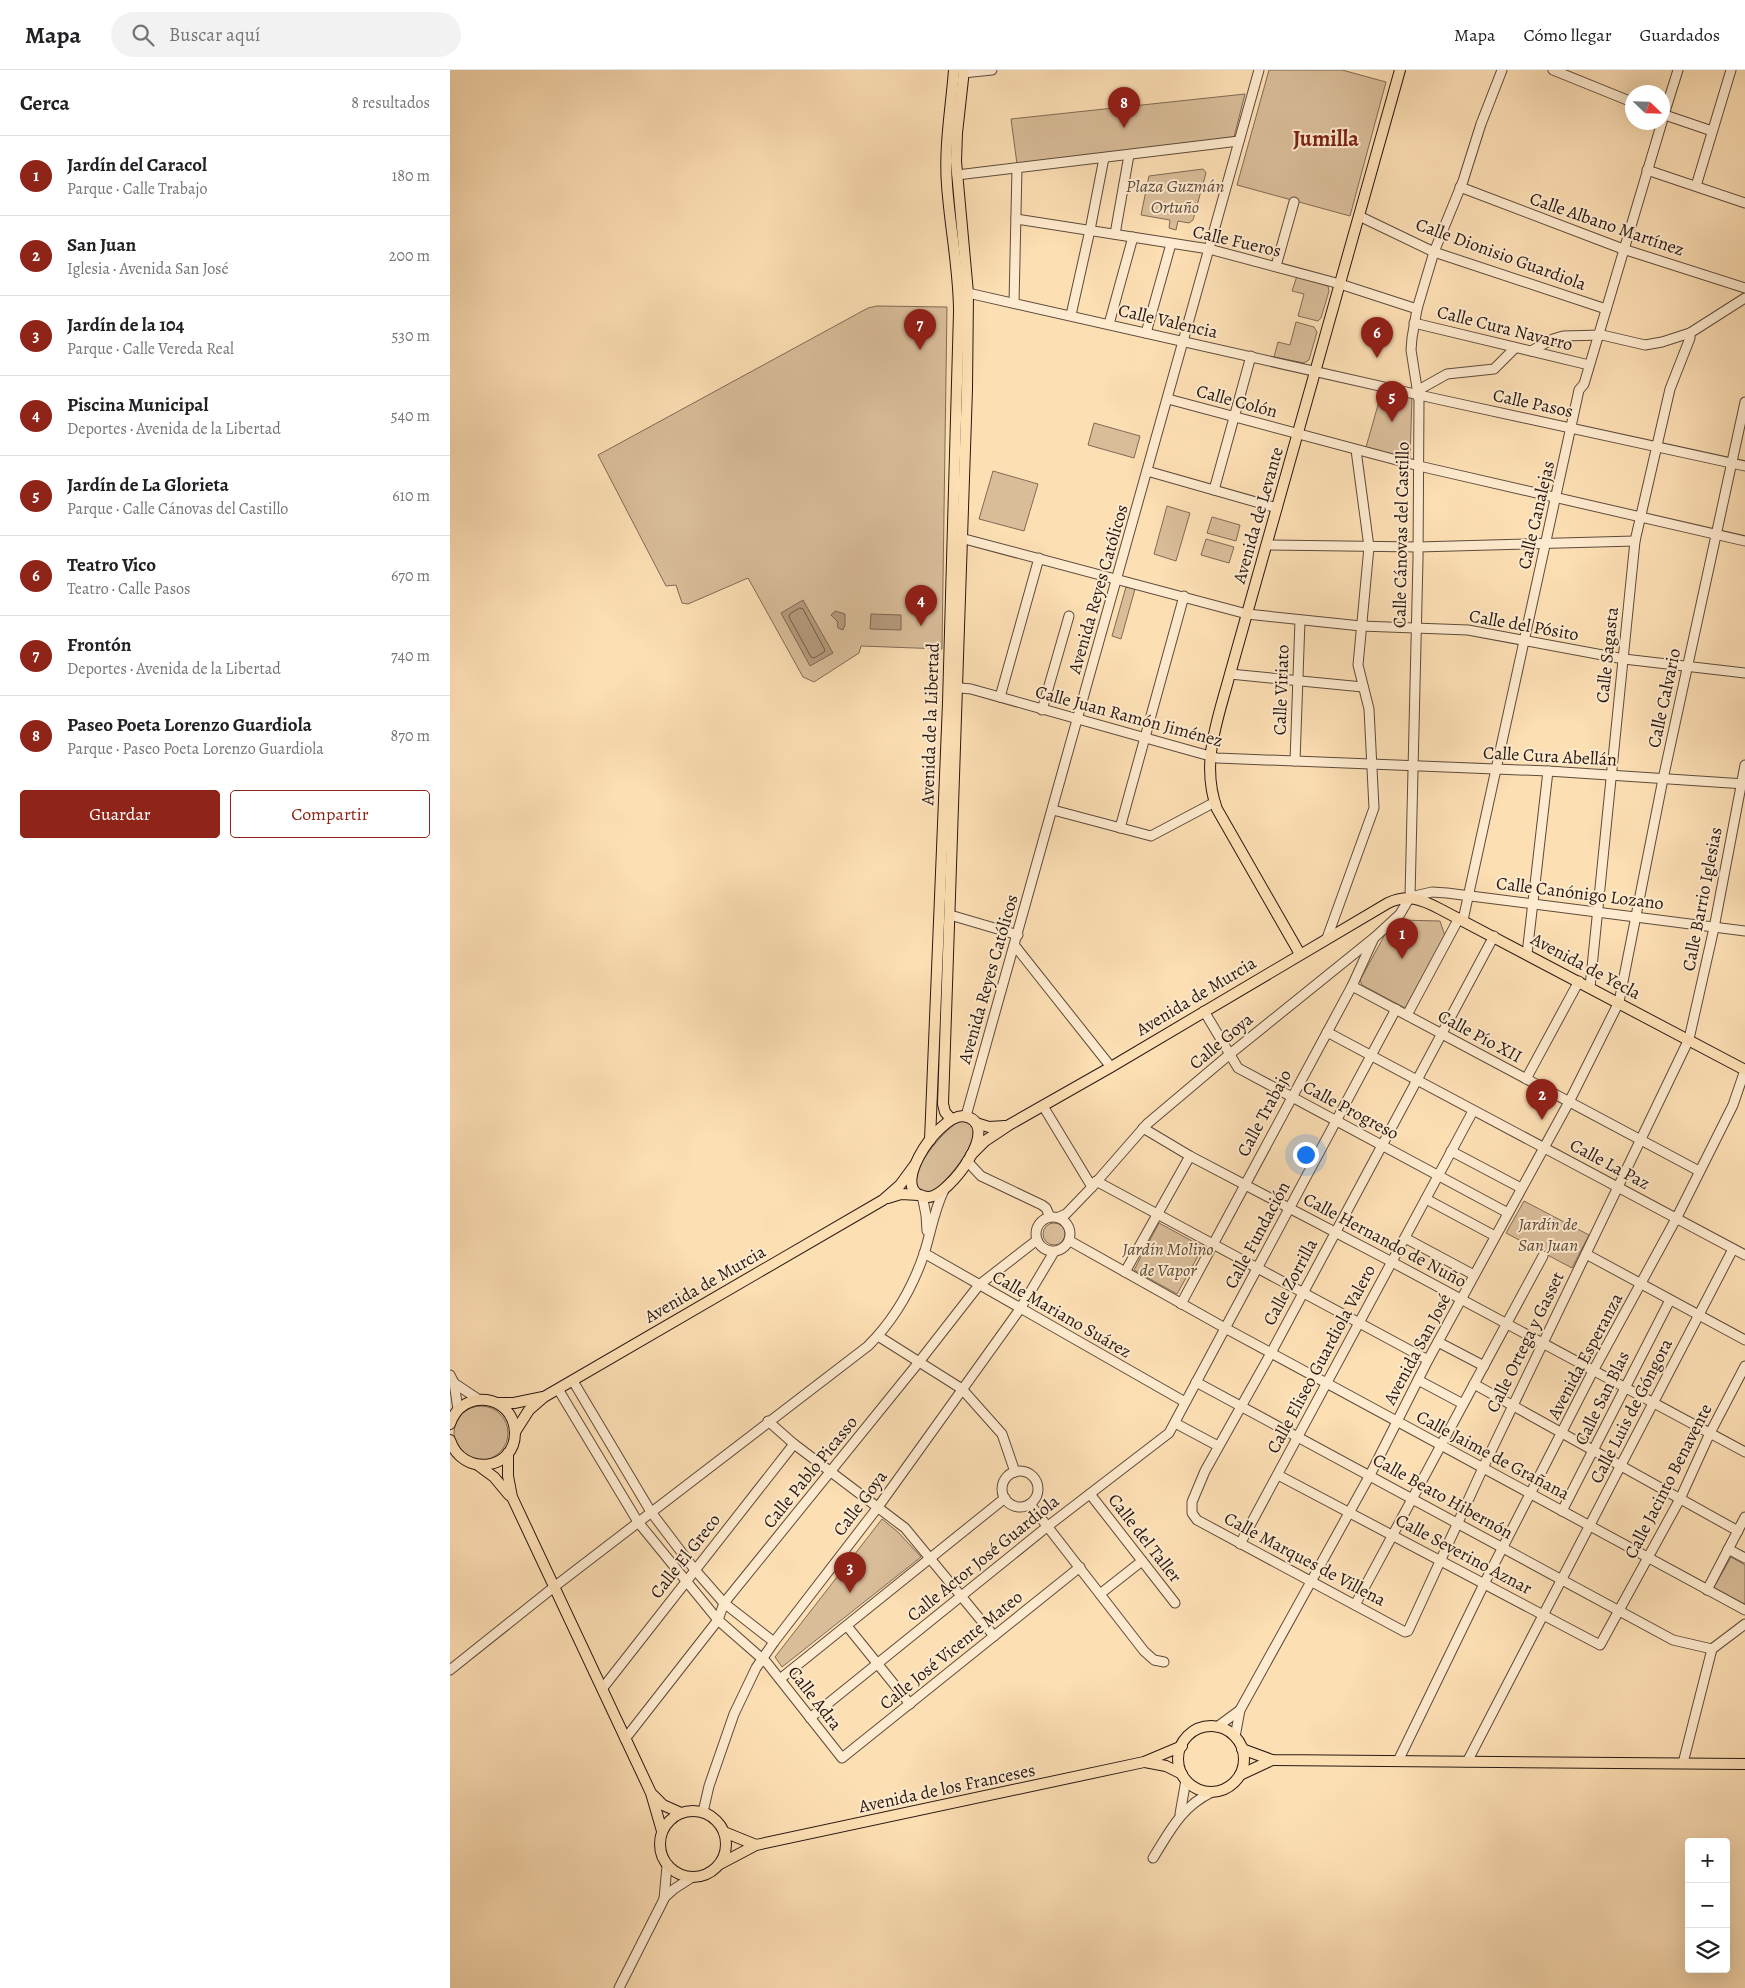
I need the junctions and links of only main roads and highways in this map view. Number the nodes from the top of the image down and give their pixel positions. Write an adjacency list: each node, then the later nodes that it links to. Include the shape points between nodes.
1 (1400, 70): 6 (main road, Avenida de Levante, via 1209,757 1215,802 1236,845)
2 (960, 71): 3 (main road, via 956,176); 3 (main road, via 945,149 947,186)
3 (964, 293): 4 (main road, via 967,407 957,537)
4 (953, 687): 8 (main road, via 944,1104 945,1112); 11 (main road, Avenida de la Libertad)
5 (1410, 897): 6 (main road, Avenida de Murcia, via 1388,903); 7 (main road, Avenida de Yecla, via 1494,936)
6 (1300, 954): 10 (main road, Avenida de Murcia)
7 (1745, 1070)
8 (951, 1118): 9 (main road, via 966,1116); 11 (main road)
9 (976, 1124): 10 (main road); 12 (main road, via 979,1136)
10 (1005, 1128): 12 (main road, Avenida de Murcia)
11 (930, 1140): 13 (main road)
12 (969, 1158): 14 (main road, via 944,1190 931,1197)
13 (914, 1166): 14 (main road, via 911,1185); 15 (main road)
14 (920, 1195): 15 (main road, via 901,1194)
15 (883, 1200): 16 (main road, Avenida de Murcia)
16 (544, 1397): 17 (main road, Avenida de Murcia); 19 (main road, Avenida de Murcia, via 529,1410)
17 (498, 1403): 18 (main road, Avenida de Murcia, via 478,1399 466,1403); 19 (main road, via 513,1420)
18 (450, 1424)
19 (515, 1432): 21 (main road, Avenida de Murcia)
20 (450, 1440): 23 (main road, via 460,1457)
21 (508, 1453): 23 (main road, via 495,1462); 24 (main road, Avenida de Murcia)
22 (450, 1461): 23 (main road)
23 (474, 1464): 24 (main road, via 494,1477)
24 (512, 1497): 32 (main road)
25 (1182, 1746): 26 (main road, via 1196,1731 1216,1727 1235,1737); 28 (main road); 31 (main road, via 1179,1765)
26 (1242, 1749): 27 (main road); 30 (main road, via 1244,1758)
27 (1272, 1760): 29 (main road); 30 (main road)
28 (1144, 1762): 31 (main road, via 1166,1766); 36 (main road, Avenida de los Franceses)
29 (1745, 1764)
30 (1240, 1775): 31 (main road, via 1233,1784 1212,1792 1197,1789)
31 (1184, 1777)
32 (651, 1793): 33 (main road, via 663,1806); 34 (main road)
33 (680, 1813): 34 (main road, via 666,1823); 35 (main road, via 703,1812 712,1816)
34 (662, 1831): 37 (main road, via 659,1849 667,1866 682,1876 707,1875)
35 (724, 1832): 36 (main road); 37 (main road, via 726,1848)
36 (756, 1845): 37 (main road, Avenida de los Franceses)
37 (720, 1864)

